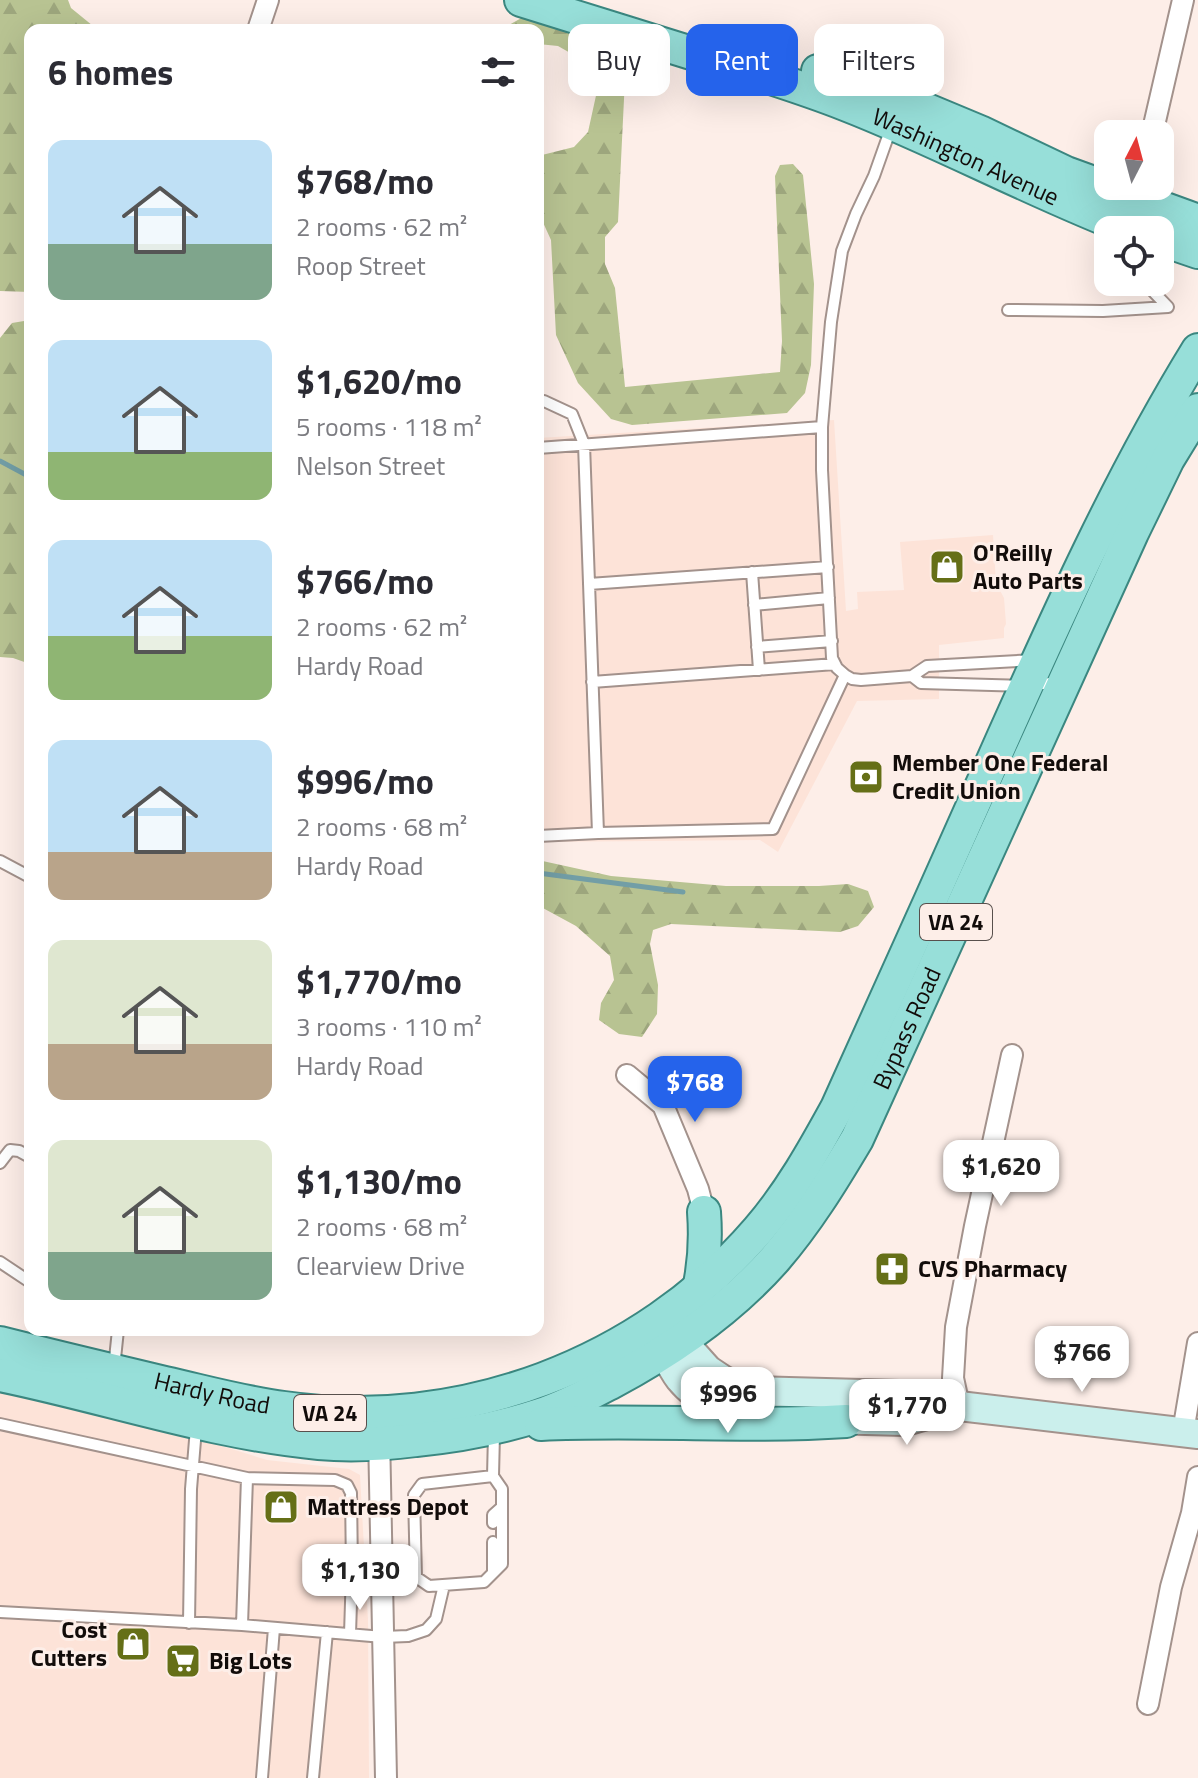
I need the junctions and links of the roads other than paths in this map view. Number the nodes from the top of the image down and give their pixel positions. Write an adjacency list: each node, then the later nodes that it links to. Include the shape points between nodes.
1 (268, 0): 5 (street)
2 (521, 0): 7 (main road, Washington Avenue, via 807,90)
3 (588, 0): 8 (main road, Washington Avenue, via 908,102 1066,173)
4 (1183, 0): 6 (street)
5 (260, 24)
6 (1155, 120)
7 (893, 123): 8 (main road, Washington Avenue, via 1042,192); 18 (lane, via 842,251)
8 (1127, 215): 9 (main road, Washington Avenue)
9 (1198, 221)
10 (1174, 244): 11 (main road)
11 (1198, 252)
12 (1157, 296): 13 (lane, via 1168,307)
13 (1008, 310)
14 (1198, 350): 31 (main road, Bypass Road / VA 24, via 1126,476)
15 (1198, 396): 19 (main road)
16 (544, 401): 20 (lane, via 572,414)
17 (1198, 410): 19 (main road, Bypass Road / VA 24)
18 (822, 427): 20 (lane); 22 (lane)
19 (1177, 443): 31 (main road, Bypass Road / VA 24)
20 (584, 444): 21 (lane); 24 (lane)
21 (544, 447)
22 (828, 567): 23 (lane); 25 (lane)
23 (752, 572): 24 (lane); 26 (lane)
24 (589, 584): 34 (lane)
25 (829, 598): 26 (lane); 27 (lane)
26 (754, 605): 28 (lane)
27 (832, 641): 28 (lane); 29 (lane)
28 (757, 647): 30 (lane)
29 (835, 664): 30 (lane); 32 (lane)
30 (759, 670): 34 (lane)
31 (1046, 674): 33 (lane, via 921,683); 33 (lane, via 1011,660 927,666); 44 (main road, Bypass Road / VA 24, via 837,1108 787,1193); 49 (main road, Bypass Road / VA 24, via 857,1139 773,1261 739,1295)
32 (845, 675): 33 (lane, via 861,680); 35 (lane, via 773,829)
33 (912, 676)
34 (592, 682): 35 (lane)
35 (598, 833): 36 (lane)
36 (544, 836)
37 (0, 861): 38 (lane)
38 (24, 874)
39 (1012, 1055): 54 (street, via 956,1327 953,1378)
40 (627, 1075): 43 (street, via 663,1105)
41 (24, 1154): 42 (lane, via 10,1150)
42 (1, 1159)
43 (704, 1212): 44 (main road, via 733,1233); 47 (main road, via 705,1264)
44 (758, 1230): 47 (main road, Bypass Road / VA 24)
45 (0, 1262): 46 (lane)
46 (24, 1278)
47 (699, 1289): 49 (main road, Bypass Road / VA 24)
48 (117, 1336): 52 (lane)
49 (666, 1339): 54 (main road, via 737,1387 899,1395); 55 (main road, via 679,1378 715,1404 757,1414); 58 (main road, Bypass Road / VA 24, via 645,1365 579,1400); 59 (main road, Hardy Road / VA 24, via 608,1350 537,1383)
50 (0, 1343): 52 (main road, Hardy Road / VA 24)
51 (1198, 1343): 60 (street)
52 (113, 1370): 59 (main road, Hardy Road / VA 24, via 239,1401 331,1413)
53 (0, 1375): 56 (main road, Hardy Road / VA 24)
54 (959, 1406): 55 (main road, via 905,1421); 60 (main road)
55 (846, 1421): 58 (main road)
56 (197, 1423): 59 (main road, Hardy Road / VA 24, via 321,1443); 61 (lane)
57 (0, 1424): 61 (lane)
58 (500, 1426): 59 (main road, Hardy Road / VA 24, via 462,1435); 62 (lane)
59 (379, 1429): 76 (street)
60 (1190, 1433)
61 (192, 1465): 64 (lane); 71 (lane)
62 (493, 1476): 65 (lane, via 502,1489); 69 (lane, via 422,1484 414,1495 416,1577 429,1586)
63 (1198, 1477): 77 (street)
64 (247, 1478): 72 (lane); 75 (lane, via 335,1480 347,1485)
65 (502, 1507): 66 (lane); 68 (lane, via 502,1564)
66 (493, 1523)
67 (493, 1542): 68 (lane)
68 (493, 1573): 69 (lane, via 484,1582)
69 (444, 1585): 76 (lane, via 436,1619 426,1630)
70 (0, 1612): 71 (lane)
71 (189, 1623): 72 (lane)
72 (242, 1625): 73 (lane)
73 (274, 1628): 74 (lane); 78 (lane)
74 (327, 1632): 75 (lane); 79 (lane)
75 (350, 1634): 76 (lane)
76 (383, 1637): 80 (street)
77 (1148, 1704)
78 (262, 1778)
79 (313, 1778)
80 (386, 1778)

